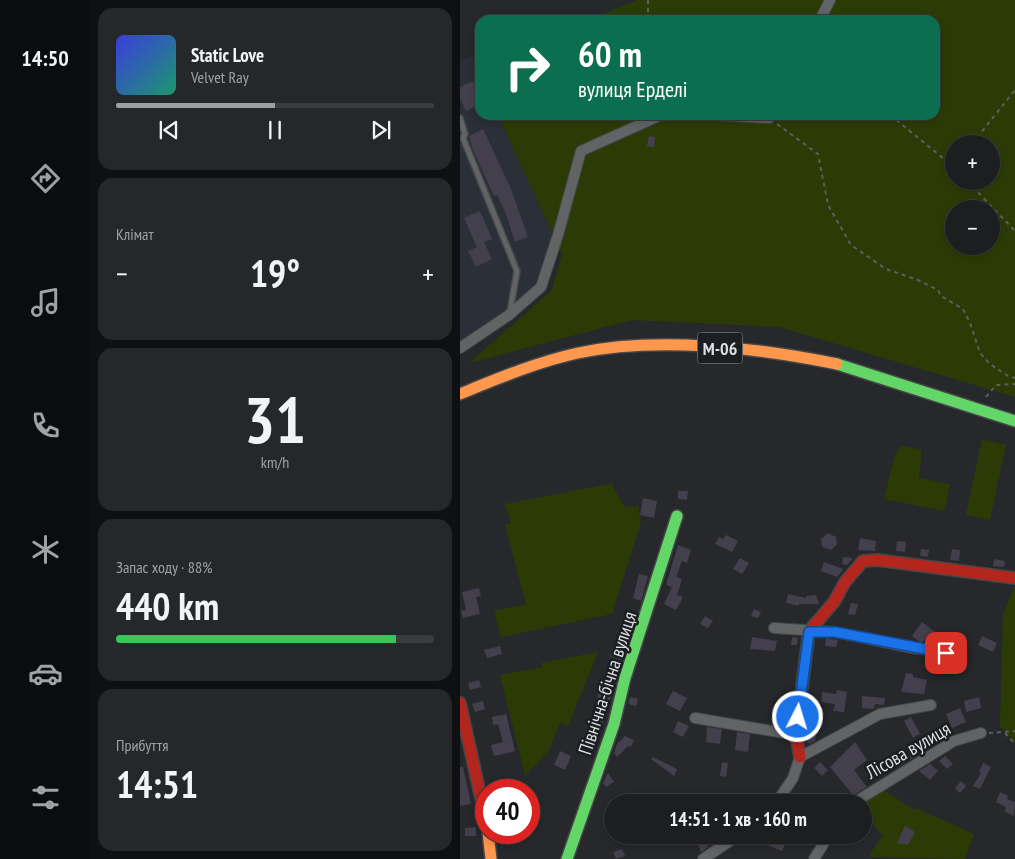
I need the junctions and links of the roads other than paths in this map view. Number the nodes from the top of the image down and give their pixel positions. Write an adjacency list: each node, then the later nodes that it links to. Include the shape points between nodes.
1 (828, 1): 2 (street)
2 (822, 15)
3 (460, 118): 5 (lane, via 465,134 463,138 518,271)
4 (650, 120): 5 (street, via 581,151 541,286)
5 (509, 315): 6 (street)
6 (460, 348)
7 (460, 394): 8 (main road, М-06, via 520,369 579,353 643,346 736,348 840,365)
8 (1015, 421)
9 (677, 516): 27 (main road, Північна-бічна вулиця, via 625,678 614,724)
10 (1015, 578): 12 (main road, via 878,560 863,561)
11 (774, 628): 12 (street)
12 (809, 632): 13 (street, via 835,632 912,648); 18 (main road)
13 (957, 653)
14 (460, 704): 20 (main road)
15 (931, 705): 19 (street, via 880,714)
16 (695, 718): 18 (street)
17 (981, 733): 22 (street, Лісова вулиця, via 954,742)
18 (796, 735): 19 (main road)
19 (800, 757): 21 (street, via 793,778)
20 (477, 779)
21 (782, 794)
22 (868, 794)
23 (489, 844): 26 (main road)
24 (726, 844): 28 (street)
25 (823, 844): 29 (street)
26 (491, 859)
27 (567, 859)
28 (703, 859)
29 (814, 859)

